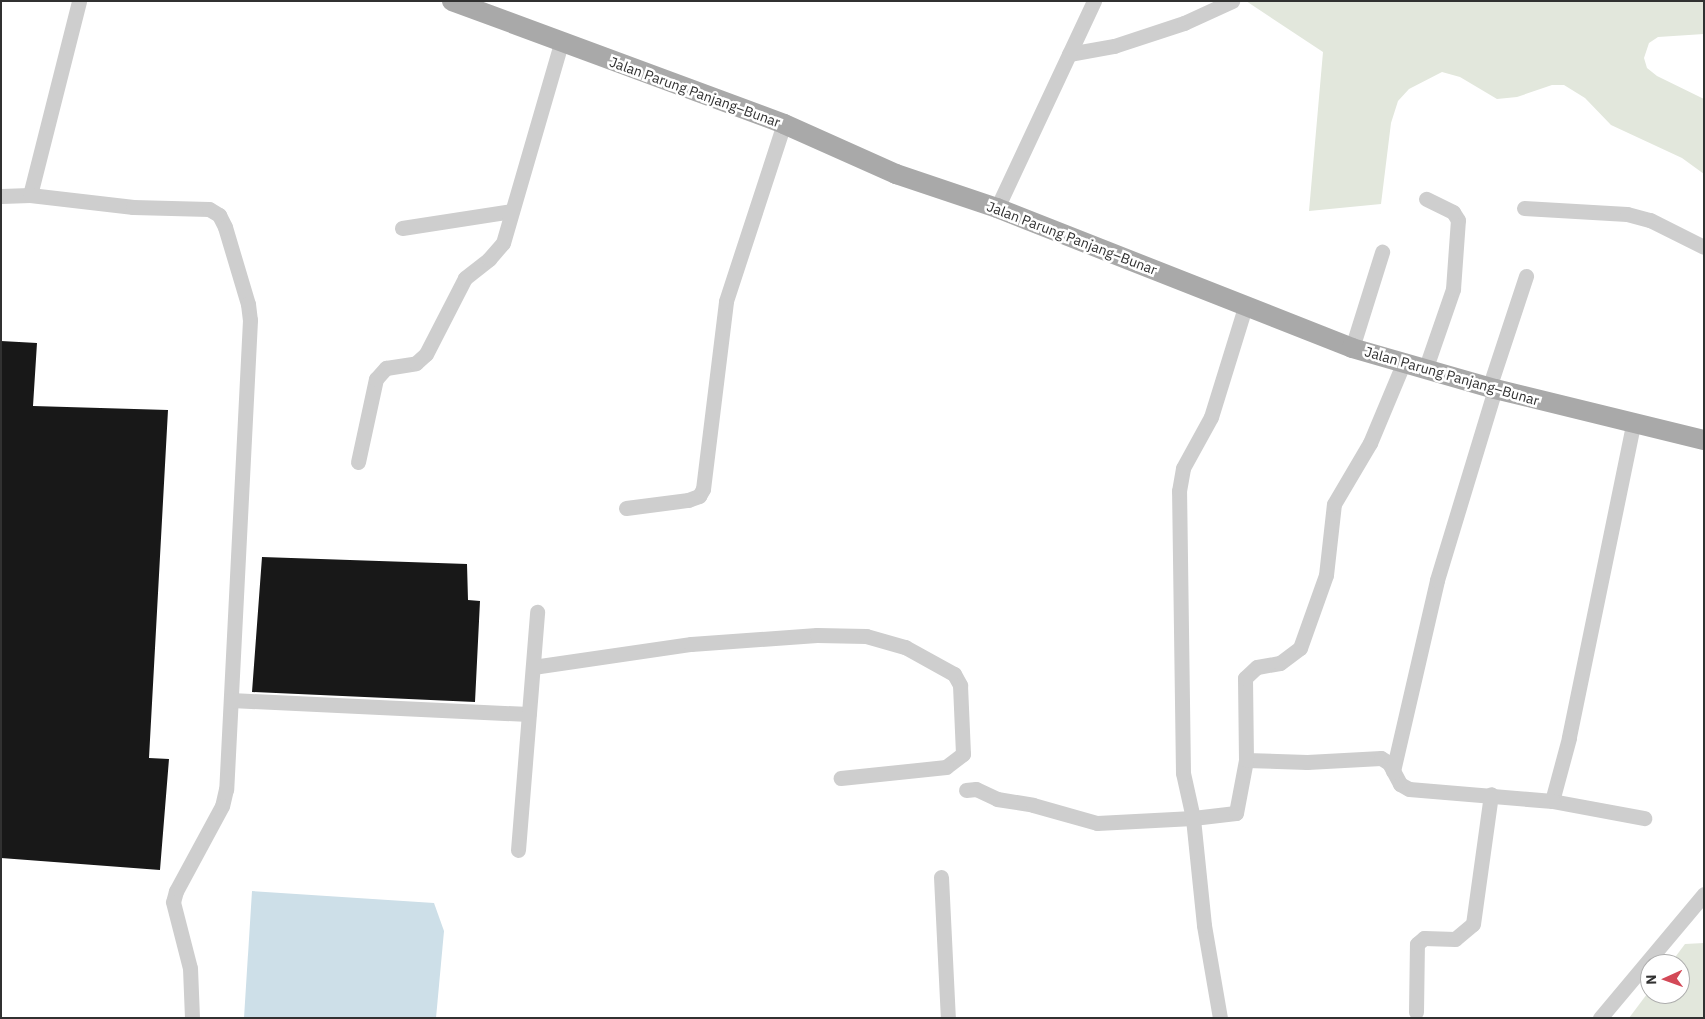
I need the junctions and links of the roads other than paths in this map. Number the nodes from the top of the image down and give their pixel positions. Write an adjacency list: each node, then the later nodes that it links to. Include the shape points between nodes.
1 (79, 1): 8 (street)
2 (452, 1): 5 (main road, Jalan Parung Panjang–Bunar)
3 (1094, 1): 6 (street)
4 (1232, 1): 6 (street, via 1176,26 1114,46)
5 (560, 43): 7 (main road, Jalan Parung Panjang–Bunar); 13 (street)
6 (1069, 54): 11 (street)
7 (784, 124): 11 (main road, Jalan Parung Panjang–Bunar, via 896,174); 26 (street, via 726,301 703,489 699,496 688,500)
8 (30, 195): 9 (street); 29 (street, via 124,206 209,209 219,215 225,226 250,320)
9 (1, 196)
10 (1426, 199): 21 (street, via 1453,212 1458,220 1453,289)
11 (997, 208): 18 (main road, Jalan Parung Panjang–Bunar)
12 (1524, 208): 15 (street, via 1627,214 1650,220)
13 (512, 211): 14 (street); 25 (street, via 503,243 490,259 465,278 426,354 416,363 386,368 376,379)
14 (402, 228)
15 (1704, 247)
16 (1382, 252): 19 (street)
17 (1526, 276): 22 (street)
18 (1245, 307): 19 (main road, Jalan Parung Panjang–Bunar); 37 (street, via 1211,416 1183,468 1179,491 1183,773)
19 (1352, 348): 20 (main road, Jalan Parung Panjang–Bunar)
20 (1403, 364): 21 (main road, Jalan Parung Panjang–Bunar); 31 (street, via 1370,443 1334,504 1326,574 1300,648 1280,663 1257,667 1245,678)
21 (1425, 370): 22 (main road, Jalan Parung Panjang–Bunar)
22 (1492, 389): 23 (main road, Jalan Parung Panjang–Bunar); 32 (street, via 1437,580)
23 (1633, 424): 24 (main road, Jalan Parung Panjang–Bunar); 36 (street, via 1569,738)
24 (1704, 440)
25 (358, 462)
26 (626, 508)
27 (537, 612): 28 (street)
28 (533, 667): 30 (street); 33 (street, via 690,644 817,635 866,636 906,647 939,662 954,674 960,685 963,754 946,767)
29 (231, 700): 30 (street); 43 (street, via 222,806 173,902 190,968)
30 (529, 714): 39 (street)
31 (1246, 760): 32 (street, via 1308,762 1381,758 1389,762); 37 (street, via 1236,812)
32 (1393, 771): 35 (street, via 1400,784 1409,789)
33 (841, 778)
34 (966, 790): 37 (street, via 1097,823)
35 (1491, 794): 36 (street); 42 (street, via 1473,924 1455,939 1424,938 1417,944)
36 (1552, 801): 38 (street)
37 (1193, 818): 45 (street, via 1204,925)
38 (1644, 818)
39 (518, 850)
40 (941, 877): 44 (street)
41 (1704, 894): 46 (street)
42 (1416, 1012)
43 (192, 1018)
44 (948, 1018)
45 (1220, 1018)
46 (1600, 1018)

